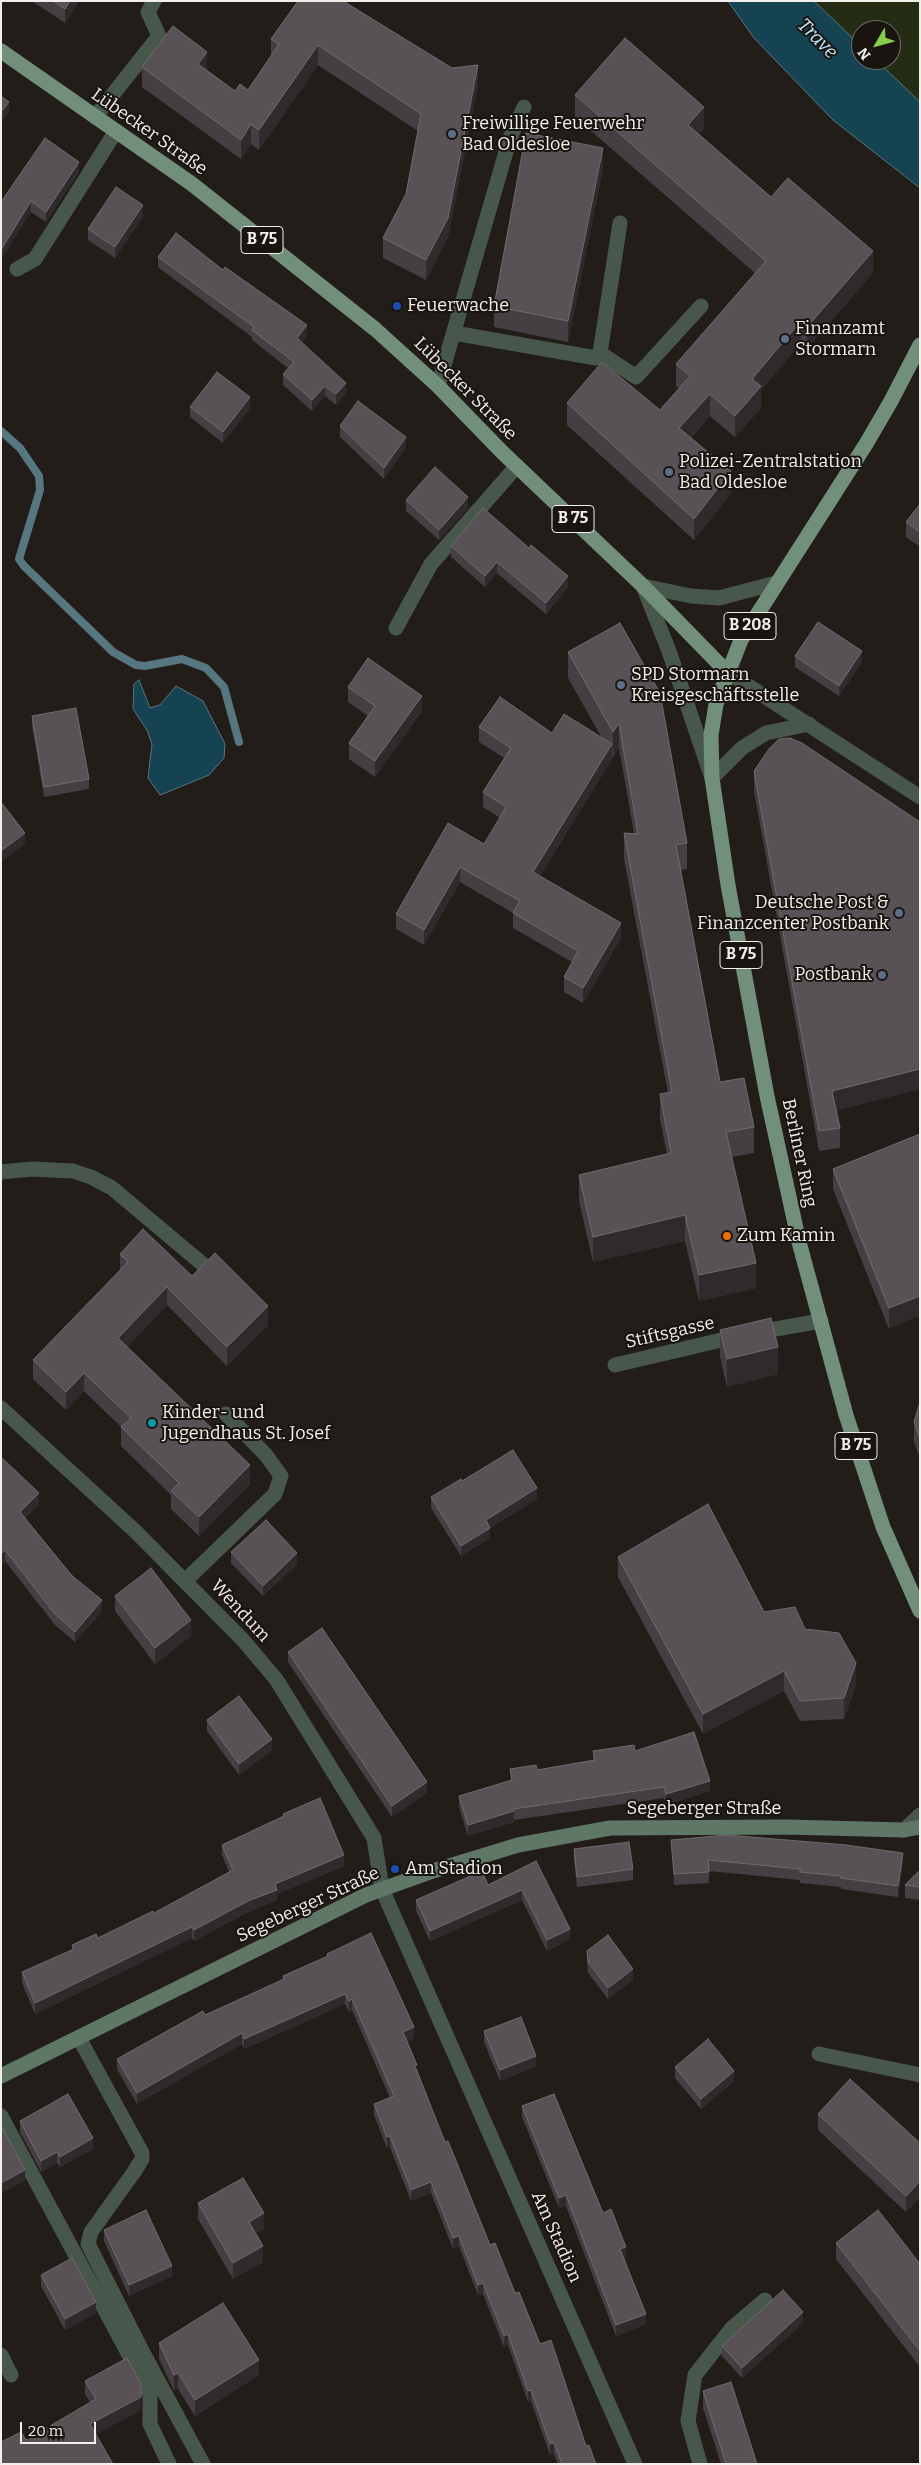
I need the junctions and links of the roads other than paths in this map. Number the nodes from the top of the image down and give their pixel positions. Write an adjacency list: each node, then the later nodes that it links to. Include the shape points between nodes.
1 (154, 1): 4 (street, via 148,12 159,36)
2 (1, 51): 4 (main road, Lübecker Straße / B 75)
3 (524, 107): 9 (street, via 510,138)
4 (95, 117): 5 (main road, Lübecker Straße / B 75)
5 (116, 131): 7 (street, via 34,259); 12 (main road, Lübecker Straße / B 75, via 192,184 375,330)
6 (620, 223): 11 (street)
7 (17, 268)
8 (701, 306): 11 (street, via 636,377)
9 (454, 333): 11 (street, via 596,358); 12 (street)
10 (920, 345): 14 (main road, Berliner Ring / B 208, via 866,444)
11 (600, 353)
12 (438, 386): 13 (main road, Lübecker Straße / B 75)
13 (517, 466): 15 (main road, Lübecker Straße / B 75); 16 (street, via 431,564)
14 (776, 583): 15 (street, via 719,598); 17 (main road, Berliner Ring / B 208)
15 (643, 586): 17 (main road, Lübecker Straße / B 75); 19 (street, Berliner Ring)
16 (396, 628)
17 (727, 672): 18 (street, Lübecker Straße); 19 (main road, Berliner Ring / B 75, via 716,704 711,735)
18 (809, 724): 19 (street, via 766,733 742,748); 20 (street, Lübecker Straße)
19 (712, 778): 23 (main road, Berliner Ring / B 75, via 767,1096 799,1242)
20 (920, 797)
21 (1, 1172): 22 (street, via 57,1170 91,1177 112,1188)
22 (206, 1267)
23 (821, 1321): 24 (street, Stiftsgasse, via 747,1334); 28 (main road, Berliner Ring / B 75, via 846,1415 883,1527)
24 (615, 1365)
25 (1, 1408): 27 (street, Wendum)
26 (226, 1414): 27 (street, via 266,1455 281,1476 274,1494)
27 (185, 1582): 32 (street, Wendum, via 242,1639 276,1680 374,1838)
28 (920, 1611)
29 (920, 1815): 31 (street)
30 (920, 1827): 31 (main road, Segeberger Straße)
31 (904, 1830): 32 (main road, Segeberger Straße, via 610,1828 518,1845)
32 (382, 1889): 33 (main road, Segeberger Straße); 43 (street, Am Stadion)
33 (79, 2038): 36 (main road, Segeberger Straße); 42 (street, via 142,2153 134,2172 91,2232 88,2244)
34 (819, 2054): 35 (street)
35 (920, 2075)
36 (1, 2076)
37 (1, 2116): 41 (street, via 150,2394 150,2424)
38 (765, 2300): 44 (street, via 732,2328 695,2375 688,2421)
39 (1, 2355): 40 (street)
40 (11, 2375)
41 (169, 2464)
42 (203, 2464)
43 (635, 2464)
44 (700, 2464)

